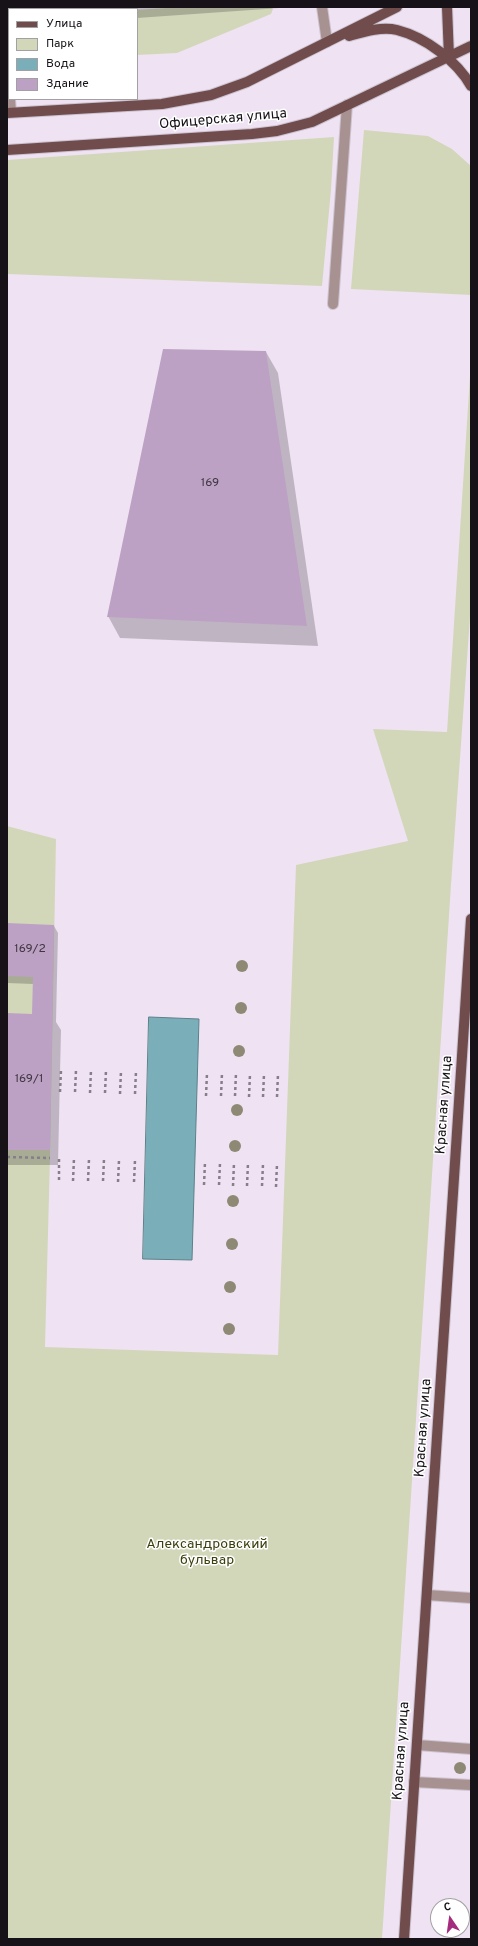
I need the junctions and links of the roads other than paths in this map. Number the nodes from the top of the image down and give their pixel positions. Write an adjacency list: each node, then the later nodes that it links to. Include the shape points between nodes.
1 (322, 7): 4 (lane)
2 (397, 7): 4 (main road, Офицерская улица)
3 (447, 7): 6 (main road)
4 (327, 42): 6 (main road, via 366,31 396,29); 12 (main road, Офицерская улица, via 247,82 210,95 162,104)
5 (471, 46): 6 (main road, Офицерская улица)
6 (449, 57): 9 (main road); 11 (main road, Офицерская улица)
7 (7, 69): 8 (lane)
8 (8, 80)
9 (471, 86)
10 (10, 100): 12 (lane)
11 (348, 106): 13 (main road, Офицерская улица, via 312,122 277,131); 14 (lane)
12 (9, 112)
13 (7, 150)
14 (333, 304)
15 (471, 919): 16 (main road, Красная улица)
16 (467, 1053): 17 (main road, Красная улица)
17 (427, 1595): 18 (lane); 19 (main road, Красная улица)
18 (471, 1598)
19 (417, 1745): 20 (lane); 21 (main road, Красная улица)
20 (471, 1749)
21 (414, 1782): 22 (lane); 23 (main road, Красная улица)
22 (471, 1785)
23 (404, 1939)

